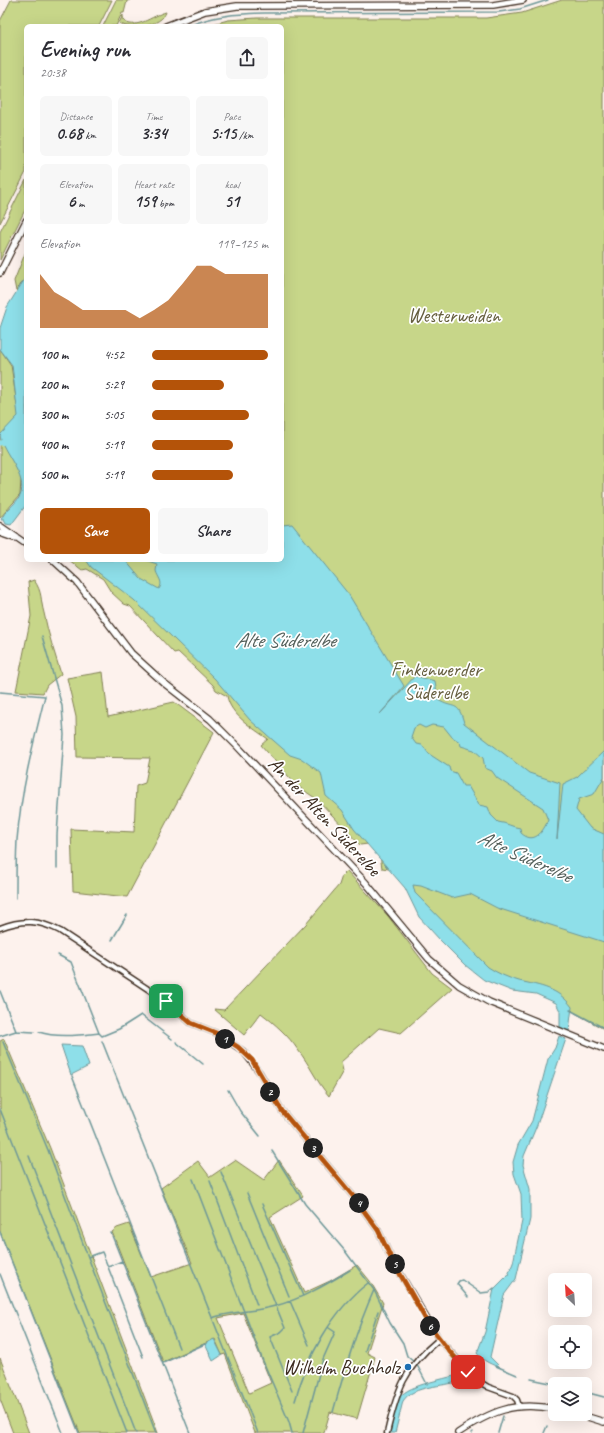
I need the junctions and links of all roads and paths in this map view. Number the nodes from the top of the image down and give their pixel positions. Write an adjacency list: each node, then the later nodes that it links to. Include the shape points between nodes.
1 (523, 0): 2 (main road, via 493,5 237,6 205,11)
2 (171, 24)
3 (24, 225): 4 (main road)
4 (0, 273)
5 (0, 526): 7 (main road)
6 (0, 533): 7 (main road)
7 (18, 539): 8 (main road)
8 (24, 543)
9 (55, 562): 11 (main road, An der Alten Süderelbe, via 77,582 131,652 234,742 366,883 420,949 447,976 483,1000)
10 (0, 928): 12 (street, via 19,922 35,921 60,931 166,1001 191,1023 216,1033 243,1051 260,1073 282,1111 378,1230 391,1258)
11 (604, 1049)
12 (439, 1339): 13 (street, via 475,1379 513,1396); 17 (street, via 412,1364 397,1393)
13 (519, 1406): 14 (main road); 18 (main road, via 488,1414)
14 (548, 1408)
15 (592, 1418): 16 (main road)
16 (604, 1422)
17 (387, 1433)
18 (458, 1433)

